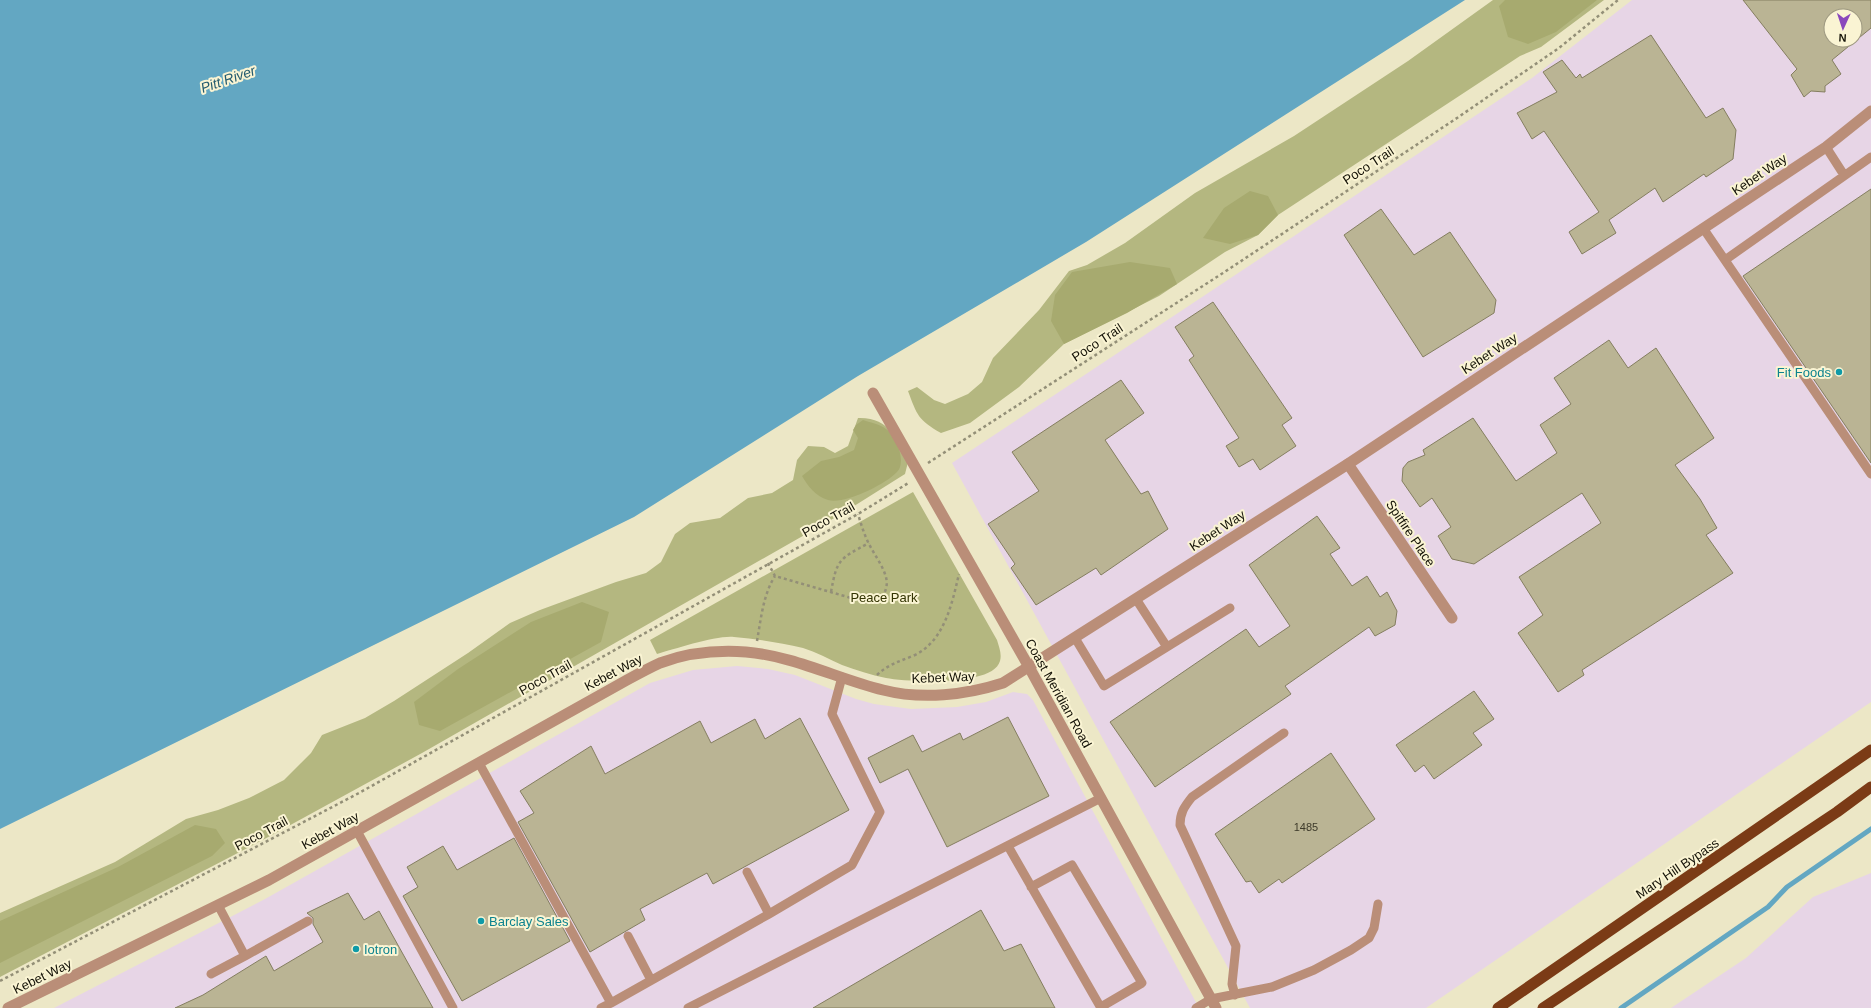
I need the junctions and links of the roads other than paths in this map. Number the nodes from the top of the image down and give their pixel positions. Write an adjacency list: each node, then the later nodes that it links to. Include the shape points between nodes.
1 (1870, 114): 2 (street, Kebet Way)
2 (1826, 147): 4 (lane); 5 (street, Kebet Way)
3 (1871, 157): 4 (lane)
4 (1844, 175): 6 (lane)
5 (1703, 228): 6 (lane); 8 (street, Kebet Way)
6 (1725, 260): 9 (lane)
7 (873, 393): 15 (street, Coast Meridian Road)
8 (1348, 464): 10 (street, Kebet Way); 12 (street, Spitfire Place)
9 (1871, 474)
10 (1136, 599): 13 (street, Kebet Way); 14 (lane)
11 (1230, 608): 14 (lane)
12 (1452, 618)
13 (1075, 638): 14 (lane, via 1104,686); 15 (street, Kebet Way)
14 (1167, 647)
15 (1029, 667): 16 (street, Kebet Way, via 1003,683 977,691 916,694 884,690); 21 (street, Coast Meridian Road)
16 (842, 678): 19 (street, Kebet Way, via 774,656 724,652 695,654 660,664 627,680); 28 (lane, via 832,714 880,812 852,865)
17 (1284, 733): 34 (lane, via 1192,797 1182,808 1180,817 1180,825 1236,946 1232,984)
18 (1871, 750): 43 (highway, Mary Hill Bypass)
19 (479, 763): 22 (street, Kebet Way); 35 (lane)
20 (1871, 787): 44 (highway)
21 (1101, 798): 23 (lane); 36 (street, Coast Meridian Road)
22 (357, 831): 27 (street, Kebet Way); 38 (lane)
23 (1008, 846): 25 (lane); 40 (lane)
24 (747, 872): 28 (lane)
25 (1031, 887): 41 (lane); 41 (lane, via 1072,865 1142,984)
26 (1378, 904): 34 (lane, via 1374,928 1369,938 1351,950 1314,970 1272,987)
27 (218, 905): 31 (lane); 37 (street, Kebet Way)
28 (769, 914): 33 (lane)
29 (308, 921): 31 (lane)
30 (628, 936): 33 (lane)
31 (245, 956): 32 (lane)
32 (211, 974)
33 (651, 980): 35 (lane)
34 (1235, 995): 36 (lane)
35 (611, 1003): 39 (lane)
36 (1214, 1004): 42 (lane)
37 (8, 1008)
38 (453, 1008)
39 (601, 1008)
40 (688, 1008)
41 (1101, 1008)
42 (1196, 1008)
43 (1498, 1008)
44 (1543, 1008)

